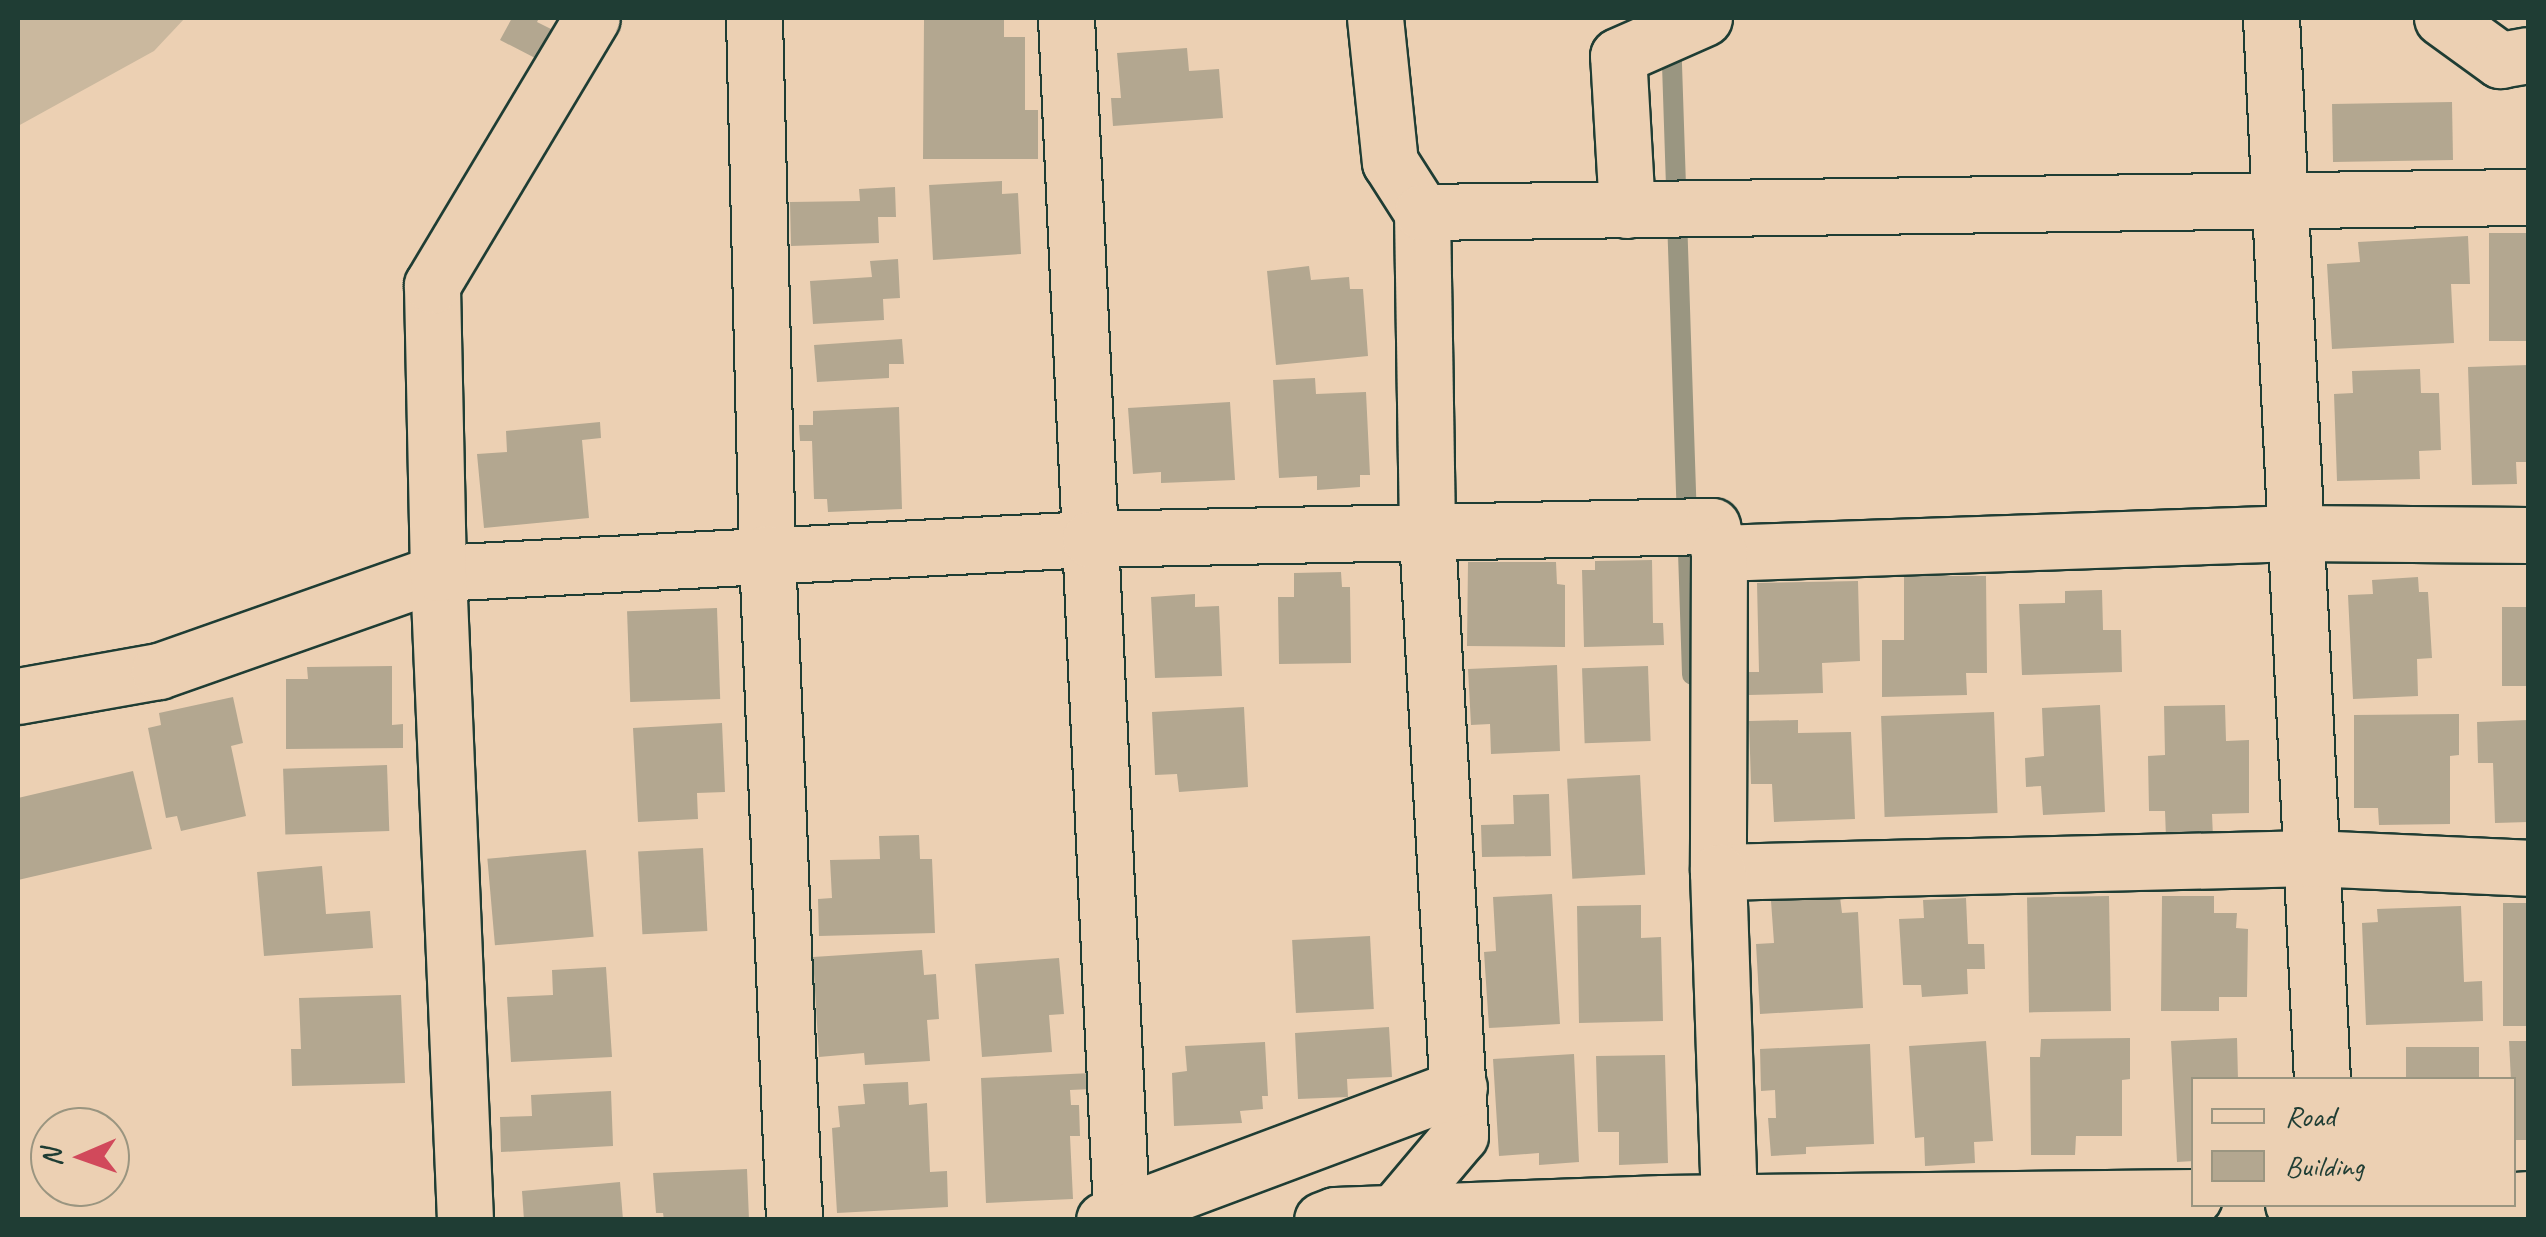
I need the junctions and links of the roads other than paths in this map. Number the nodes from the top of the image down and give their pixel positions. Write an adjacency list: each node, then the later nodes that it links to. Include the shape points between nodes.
1 (592, 18): 19 (street, via 432,285)
2 (754, 18): 18 (street)
3 (1066, 18): 16 (street)
4 (1375, 18): 12 (street, via 1390,162)
5 (1704, 18): 11 (street, via 1618,56)
6 (2271, 18): 10 (street)
7 (2442, 18): 8 (street, via 2500,60)
8 (2528, 55)
9 (2528, 197): 10 (street)
10 (2280, 200): 11 (street); 13 (street)
11 (1628, 210): 12 (street)
12 (1422, 212): 14 (street)
13 (2296, 533): 15 (street); 17 (street); 21 (street)
14 (1427, 535): 16 (street); 17 (street, via 1712,526); 25 (street)
15 (2528, 535)
16 (1090, 539): 18 (street); 32 (street)
17 (1719, 553): 23 (street)
18 (767, 554): 19 (street); 35 (street)
19 (438, 572): 20 (street, via 159,671); 34 (street)
20 (18, 696)
21 (2312, 858): 22 (street); 23 (street); 24 (street)
22 (2528, 868)
23 (1718, 872): 27 (street)
24 (2322, 1077)
25 (1459, 1088): 31 (street, via 1460,1135); 32 (street)
26 (2191, 1197): 27 (street)
27 (1729, 1202): 30 (street)
28 (2300, 1207): 36 (street)
29 (2453, 1207): 37 (street)
30 (1664, 1211): 31 (street)
31 (1394, 1212): 33 (street)
32 (1112, 1215)
33 (1331, 1218)
34 (464, 1220)
35 (794, 1220)
36 (2328, 1220)
37 (2344, 1220)

